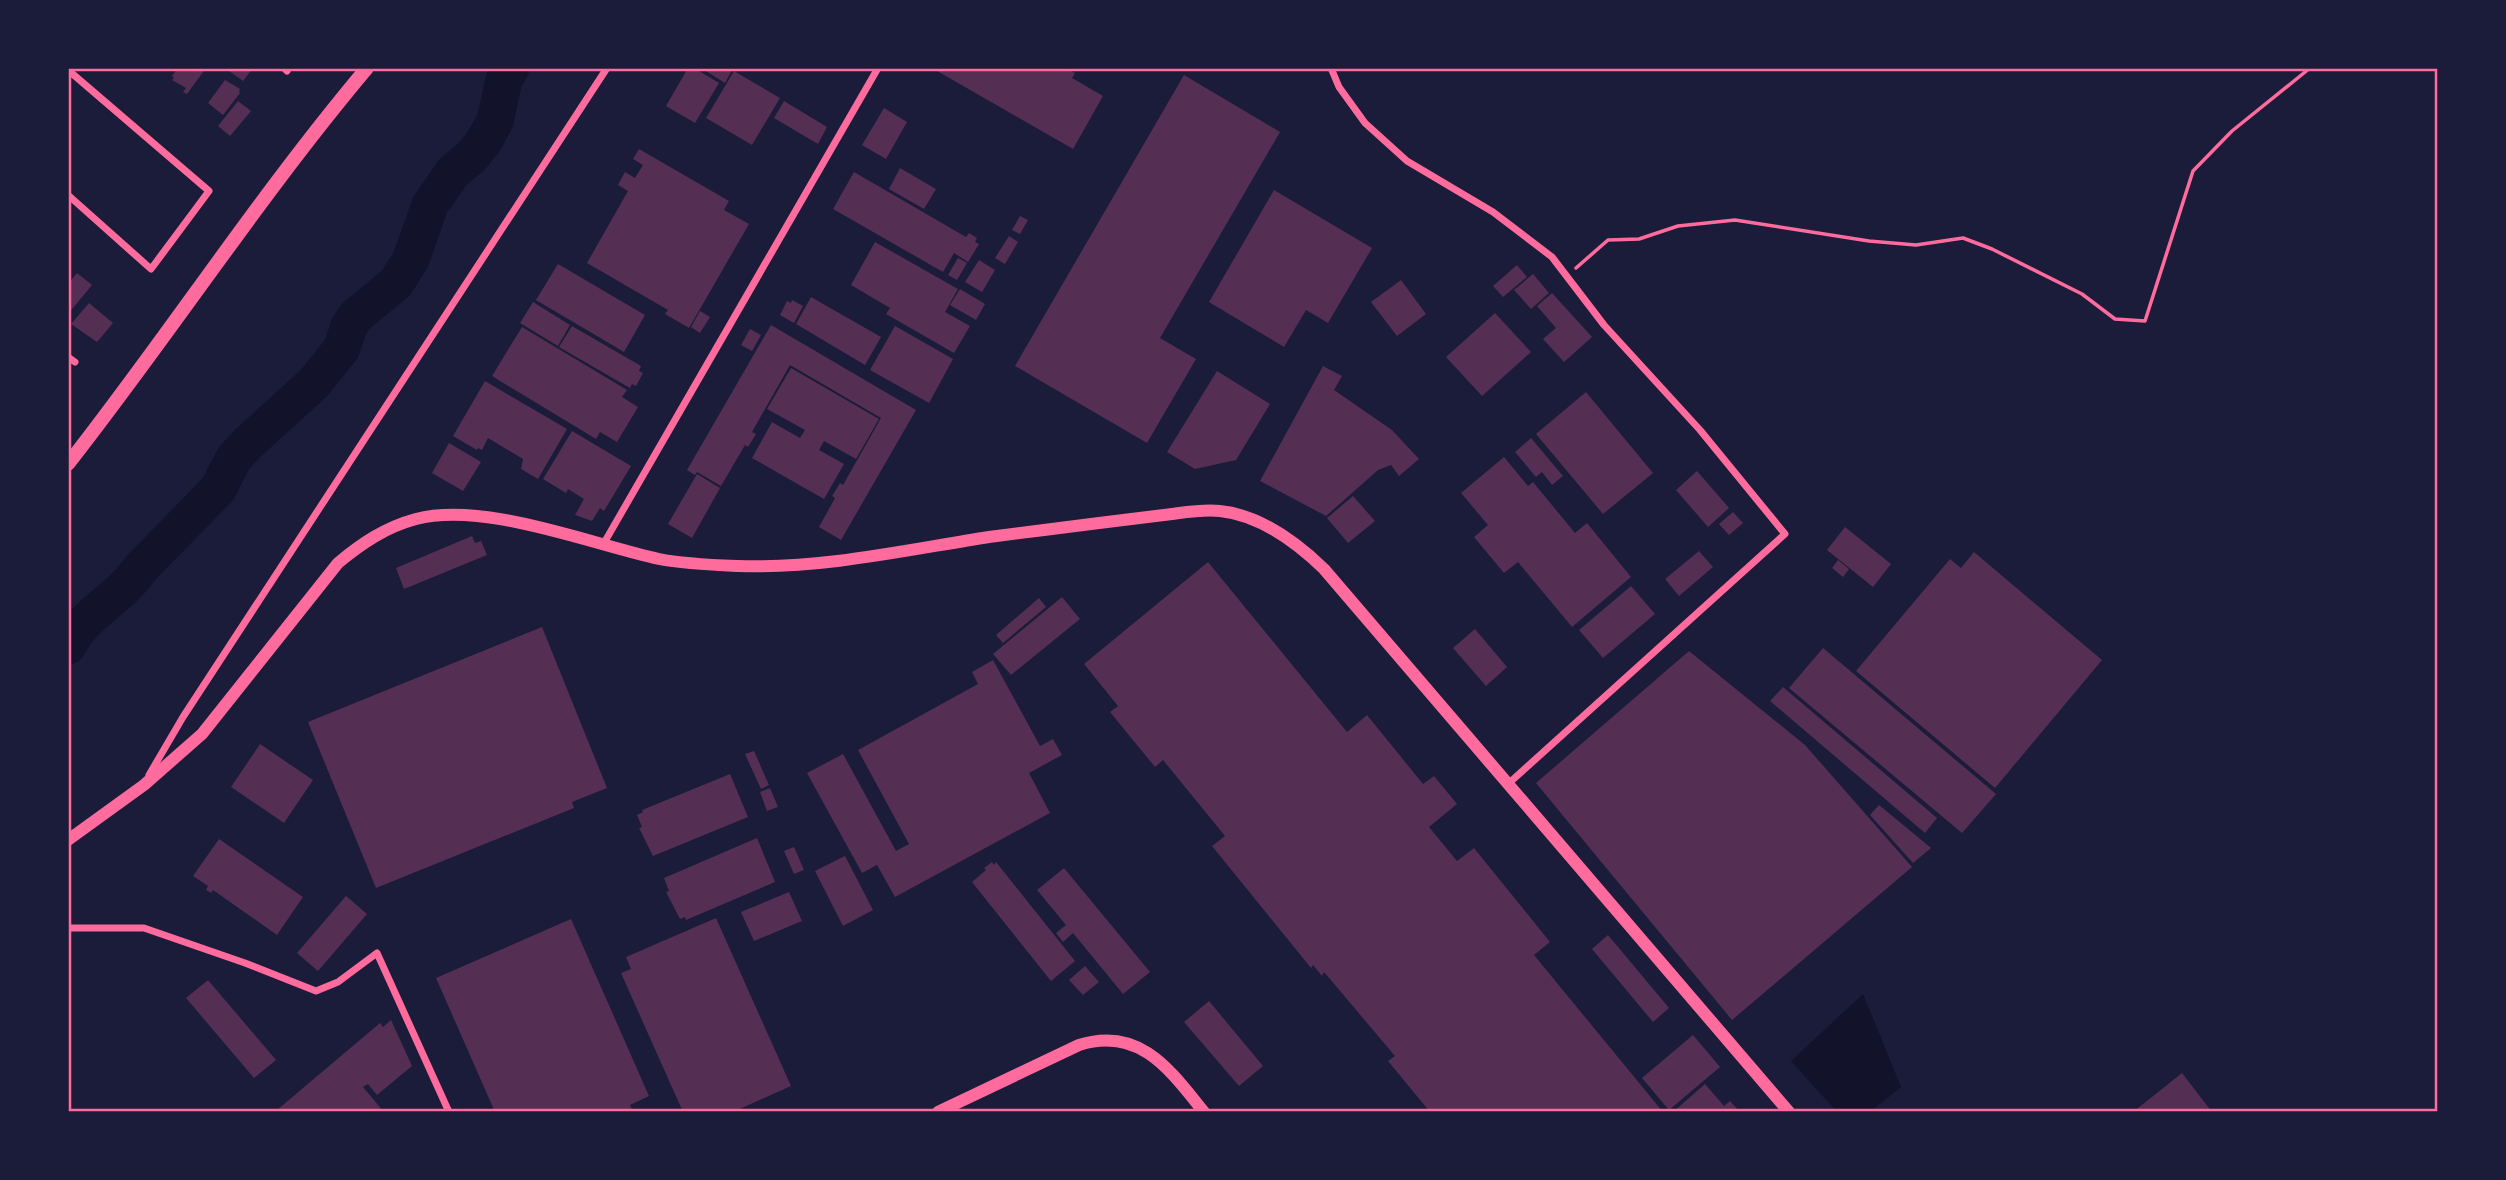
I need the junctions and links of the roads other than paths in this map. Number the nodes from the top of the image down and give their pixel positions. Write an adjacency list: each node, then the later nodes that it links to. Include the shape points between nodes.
1 (367, 68): 9 (main road, via 313,132)
2 (607, 68): 12 (street, via 183,717)
3 (878, 68): 10 (street)
4 (1331, 68): 11 (street, via 1365,122 1408,161 1493,212 1552,257 1604,325 1700,430 1785,534)
5 (68, 70): 6 (street, via 209,191 152,269)
6 (68, 195)
7 (68, 356): 8 (street)
8 (75, 362)
9 (68, 464)
10 (604, 543): 11 (street, via 660,559 738,566 805,564 1220,511 1276,531 1302,548); 12 (street, via 483,516 450,514 418,518 365,541 338,563 202,734)
11 (1507, 784): 18 (street)
12 (144, 785): 13 (street)
13 (68, 840)
14 (68, 928): 15 (street, via 144,928 316,991 338,982 377,953)
15 (449, 1112)
16 (938, 1112): 17 (street, via 1097,1040 1119,1041 1147,1051 1168,1068)
17 (1204, 1112)
18 (1789, 1112)

